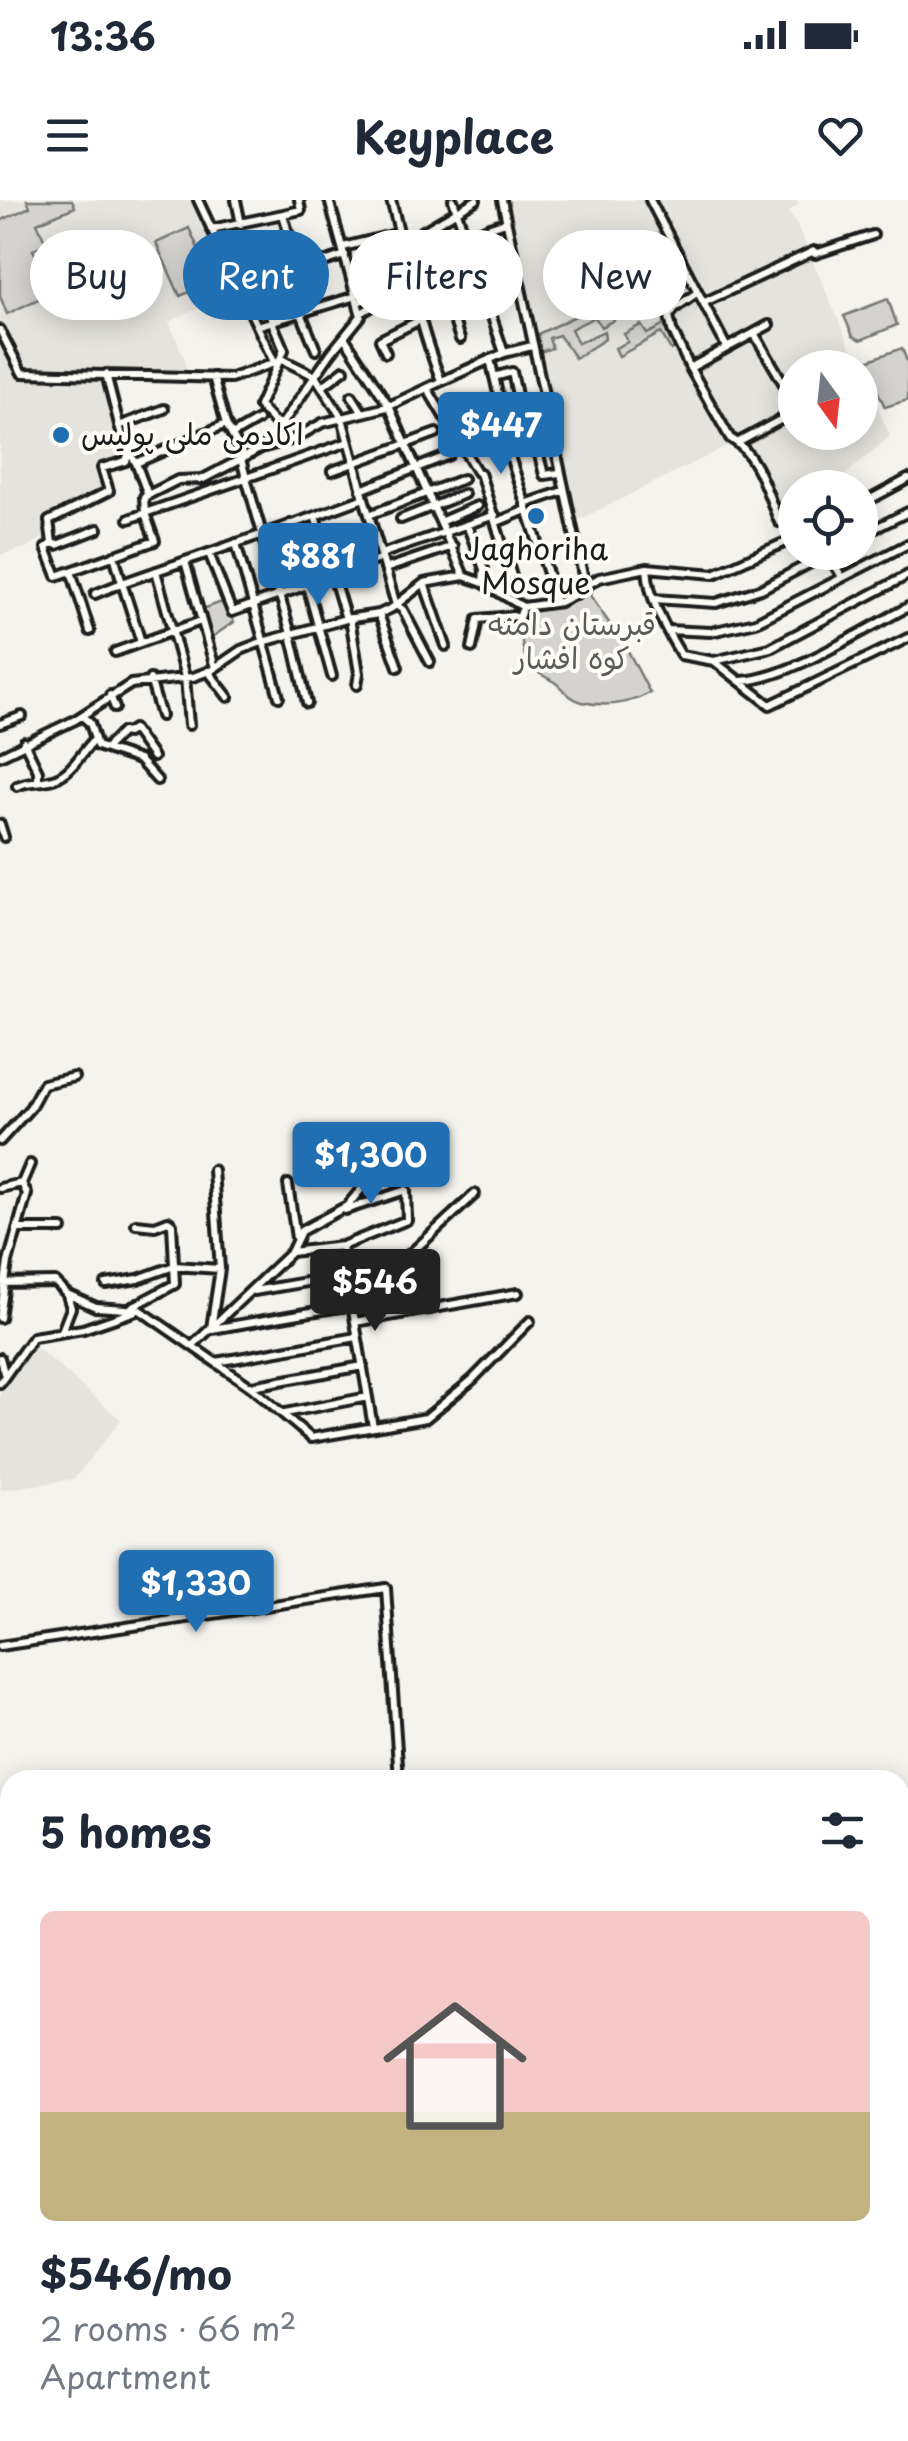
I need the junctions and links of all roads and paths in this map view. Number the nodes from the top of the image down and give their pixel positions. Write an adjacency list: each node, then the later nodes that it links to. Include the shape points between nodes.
1 (198, 200): 14 (street)
2 (236, 200): 13 (street)
3 (299, 200): 11 (street, via 301,210)
4 (329, 200): 22 (street)
5 (391, 200): 16 (street)
6 (454, 200): 10 (street)
7 (476, 200): 10 (street)
8 (502, 200): 12 (street)
9 (650, 200): 25 (street)
10 (457, 212): 17 (street); 18 (street)
11 (283, 214): 13 (street); 15 (street)
12 (506, 222): 19 (street); 41 (street)
13 (241, 224): 14 (street)
14 (211, 229)
15 (288, 230)
16 (399, 230)
17 (417, 230)
18 (462, 230)
19 (487, 230)
20 (873, 235): 26 (street, via 815,252)
21 (349, 250): 22 (street)
22 (344, 251): 23 (street); 24 (street)
23 (329, 259)
24 (349, 269)
25 (698, 292): 26 (street); 48 (street, via 669,316)
26 (705, 302): 42 (street)
27 (254, 320): 35 (street)
28 (278, 320): 34 (street)
29 (308, 320): 43 (street)
30 (356, 320): 39 (street)
31 (420, 320): 44 (street, via 380,340); 55 (street)
32 (454, 320): 40 (street)
33 (492, 320): 45 (street)
34 (272, 322): 35 (street); 47 (street, via 284,348)
35 (257, 326): 47 (street)
36 (768, 326): 38 (street)
37 (0, 330): 50 (street, via 22,373)
38 (754, 333): 42 (street); 51 (street)
39 (344, 337): 52 (street); 62 (street)
40 (460, 338)
41 (532, 346): 45 (street); 60 (street)
42 (727, 348): 48 (street)
43 (316, 350)
44 (386, 353)
45 (504, 353): 46 (street)
46 (490, 359): 54 (street); 55 (street)
47 (277, 360): 52 (street); 52 (street, via 259,406 274,422 282,424); 53 (street, via 231,378)
48 (690, 368): 78 (street, via 730,438)
49 (344, 370): 56 (street)
50 (106, 374): 53 (street); 71 (street)
51 (778, 374)
52 (315, 376): 56 (street)
53 (213, 377): 70 (street)
54 (494, 377): 58 (street, via 512,372); 61 (street)
55 (442, 380): 57 (street)
56 (322, 387): 67 (street)
57 (426, 388): 62 (street); 105 (street, via 480,473)
58 (517, 395)
59 (352, 396): 65 (street)
60 (544, 398): 61 (street); 87 (street)
61 (500, 403): 64 (street); 73 (street)
62 (389, 406): 65 (street); 79 (street)
63 (164, 408): 71 (street)
64 (462, 408)
65 (363, 413): 67 (street)
66 (529, 416): 72 (street)
67 (342, 418): 77 (street); 82 (street)
68 (258, 420): 74 (street)
69 (778, 421): 78 (street)
70 (226, 424): 74 (street); 83 (street)
71 (119, 426): 80 (street)
72 (532, 430): 73 (street); 87 (street, via 544,475)
73 (506, 432): 76 (street); 99 (street)
74 (232, 434): 82 (street)
75 (436, 434): 79 (street)
76 (472, 438)
77 (348, 442): 84 (street); 88 (street)
78 (739, 442): 106 (street)
79 (407, 444): 84 (street); 85 (street)
80 (128, 454): 83 (street); 115 (street, via 126,461 102,468 108,491 49,520)
81 (449, 455): 85 (street)
82 (242, 458): 88 (street); 96 (street)
83 (136, 462): 96 (street)
84 (353, 465): 86 (street); 93 (street)
85 (418, 468): 92 (street); 93 (street)
86 (332, 471)
87 (559, 473): 91 (street)
88 (246, 478): 101 (street); 114 (street)
89 (464, 479): 92 (street)
90 (908, 479): 95 (street)
91 (563, 490): 99 (street); 137 (street)
92 (429, 492): 97 (street); 102 (street)
93 (362, 494): 102 (street); 103 (street)
94 (464, 494): 97 (street)
95 (878, 495)
96 (148, 496): 101 (street)
97 (435, 506): 104 (street); 108 (street)
98 (478, 506): 108 (street)
99 (526, 507): 105 (street); 143 (street)
100 (908, 512): 111 (street)
101 (145, 513): 107 (street); 121 (street, via 155,541)
102 (370, 515): 122 (street)
103 (315, 516): 109 (street); 131 (street)
104 (401, 518)
105 (496, 518): 110 (street); 139 (street)
106 (778, 518)
107 (129, 519)
108 (442, 521): 113 (street)
109 (290, 524): 114 (street); 138 (street)
110 (467, 524): 113 (street); 136 (street)
111 (878, 527)
112 (98, 529): 115 (street)
113 (447, 532): 118 (street); 122 (street)
114 (263, 534): 116 (street); 141 (street)
115 (52, 543): 128 (street, via 46,548 57,576)
116 (236, 543): 120 (street); 144 (street)
117 (908, 544): 133 (street)
118 (453, 546): 125 (street); 132 (street)
119 (778, 546): 124 (street, via 714,574)
120 (209, 552): 123 (street); 144 (street, via 232,612)
121 (114, 555): 128 (street); 135 (street)
122 (381, 556): 125 (street); 131 (street)
123 (184, 561): 129 (street); 150 (street)
124 (647, 568): 137 (street); 142 (street)
125 (385, 570): 145 (street)
126 (797, 570): 142 (street, via 716,603)
127 (839, 570): 133 (street)
128 (71, 571): 153 (street)
129 (156, 571): 135 (street); 154 (street)
130 (908, 575): 162 (street, via 770,648)
131 (332, 576): 138 (street); 149 (street)
132 (464, 576): 134 (street); 136 (street)
133 (842, 576): 152 (street, via 734,629)
134 (424, 582): 145 (street); 159 (street)
135 (122, 583): 140 (street); 157 (street)
136 (483, 583): 147 (street)
137 (586, 584): 143 (street)
138 (308, 585): 141 (street); 151 (street)
139 (516, 589)
140 (95, 594)
141 (280, 595): 144 (street); 155 (street)
142 (654, 600): 152 (street)
143 (554, 603): 147 (street)
144 (254, 605): 158 (street)
145 (396, 606): 148 (street); 163 (street)
146 (908, 606): 169 (street, via 804,661)
147 (523, 607): 160 (street, via 519,618 478,618)
148 (379, 614): 149 (street); 164 (street)
149 (348, 618): 151 (street); 170 (street)
150 (202, 621): 154 (street); 165 (street)
151 (319, 626): 155 (street); 166 (street)
152 (666, 630): 162 (street, via 681,655)
153 (90, 631)
154 (172, 631): 157 (street); 167 (street)
155 (291, 634): 158 (street); 174 (street)
156 (908, 638): 169 (street, via 770,705)
157 (141, 642): 161 (street)
158 (264, 642): 165 (street); 172 (street)
159 (446, 646)
160 (472, 648)
161 (114, 652)
162 (714, 661): 169 (street)
163 (430, 662)
164 (398, 666)
165 (212, 670): 167 (street); 173 (street)
166 (332, 676)
167 (185, 677): 168 (street); 180 (street)
168 (150, 680): 171 (street); 178 (street)
169 (739, 680)
170 (356, 685)
171 (110, 695): 175 (street); 177 (street)
172 (280, 697)
173 (228, 698)
174 (308, 703)
175 (116, 708)
176 (22, 716): 179 (street)
177 (82, 716): 181 (street); 182 (street)
178 (161, 716)
179 (0, 724)
180 (189, 725)
181 (93, 740): 183 (street); 186 (street, via 64,773)
182 (24, 742): 184 (street); 186 (street)
183 (106, 748): 185 (street, via 133,729); 187 (street, via 140,760)
184 (0, 756)
185 (153, 756)
186 (38, 780): 188 (street)
187 (156, 780)
188 (17, 786)
189 (0, 824): 190 (street)
190 (4, 837)
191 (74, 1077): 192 (street, via 43,1084)
192 (0, 1141)
193 (424, 1148): 200 (street, via 385,1167)
194 (30, 1164): 196 (street)
195 (213, 1170): 208 (street)
196 (22, 1183): 198 (street); 202 (street, via 27,1194)
197 (288, 1184): 204 (street)
198 (0, 1188)
199 (475, 1194): 213 (street, via 390,1280)
200 (339, 1210): 204 (street); 205 (street, via 406,1190 407,1220)
201 (136, 1224): 207 (street, via 172,1224)
202 (18, 1228): 203 (street); 210 (street)
203 (62, 1229)
204 (296, 1239): 206 (street)
205 (342, 1246): 206 (street); 209 (street)
206 (291, 1252): 212 (street)
207 (174, 1266): 208 (street); 211 (street); 217 (street, via 174,1286)
208 (220, 1269): 221 (street)
209 (346, 1275): 212 (street); 213 (street)
210 (2, 1284): 215 (street, via 56,1282); 218 (street)
211 (106, 1284)
212 (252, 1291): 221 (street)
213 (350, 1292): 216 (street)
214 (518, 1293): 220 (street)
215 (67, 1294): 217 (street, via 96,1307); 222 (street, via 71,1308)
216 (352, 1306): 220 (street); 221 (street)
217 (136, 1308): 222 (street); 224 (street)
218 (0, 1318)
219 (530, 1321): 232 (street, via 428,1416)
220 (355, 1322): 223 (street)
221 (211, 1330): 224 (street)
222 (62, 1332): 228 (street, via 33,1337)
223 (358, 1337): 226 (street); 227 (street)
224 (192, 1346): 226 (street)
225 (0, 1358): 228 (street)
226 (215, 1362): 229 (street)
227 (363, 1366): 229 (street); 230 (street)
228 (2, 1379)
229 (251, 1387): 231 (street)
230 (368, 1397): 231 (street); 232 (street)
231 (284, 1413): 232 (street, via 311,1438)
232 (374, 1427)
233 (0, 1646): 234 (street, via 386,1588)
234 (398, 1770)

